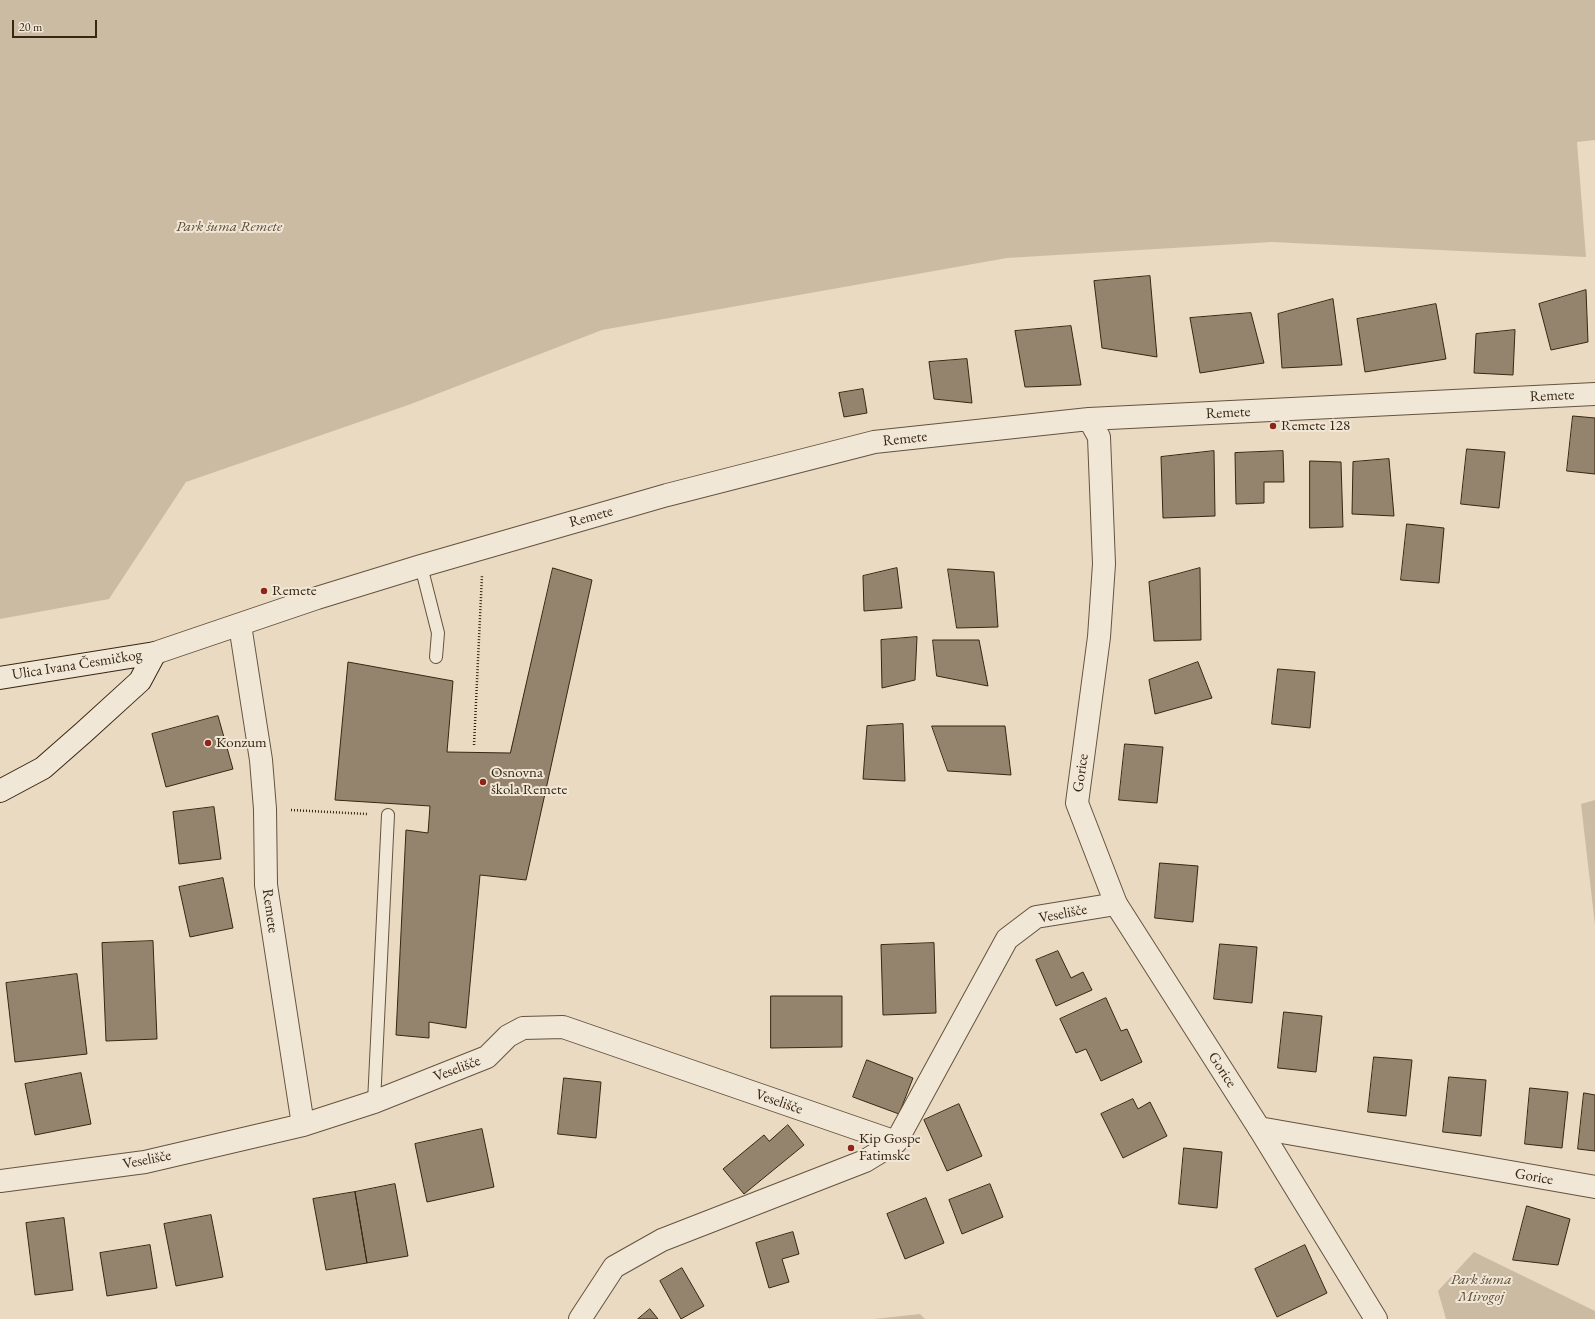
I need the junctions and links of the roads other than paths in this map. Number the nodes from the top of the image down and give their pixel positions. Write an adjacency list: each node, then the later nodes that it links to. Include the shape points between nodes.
1 (1595, 394): 2 (street, Remete)
2 (1089, 419): 3 (street, Remete, via 874,442 667,495); 10 (street, Gorice, via 1099,437 1104,564 1099,637 1077,803)
3 (421, 566): 4 (street, Remete); 6 (lane, via 438,633)
4 (240, 625): 5 (street, Remete); 12 (street, Remete, via 261,760 265,809 266,885)
5 (155, 653): 7 (street, Ulica Ivana Česmičkog); 8 (street, via 140,681 84,732 43,768)
6 (436, 657)
7 (0, 678)
8 (0, 791)
9 (388, 815): 11 (lane)
10 (1116, 904): 13 (street, Gorice); 14 (street, Veselišče, via 1036,917 1007,939)
11 (374, 1102): 12 (street, Veselišče); 14 (street, Veselišče, via 487,1058 508,1036 524,1028 563,1027)
12 (303, 1126): 15 (street, Veselišče, via 145,1162)
13 (1259, 1128): 16 (street, Gorice); 18 (street, Gorice)
14 (896, 1142): 17 (street, Veselišče, via 865,1161 655,1244 614,1267)
15 (0, 1181)
16 (1595, 1187)
17 (580, 1319)
18 (1376, 1319)

